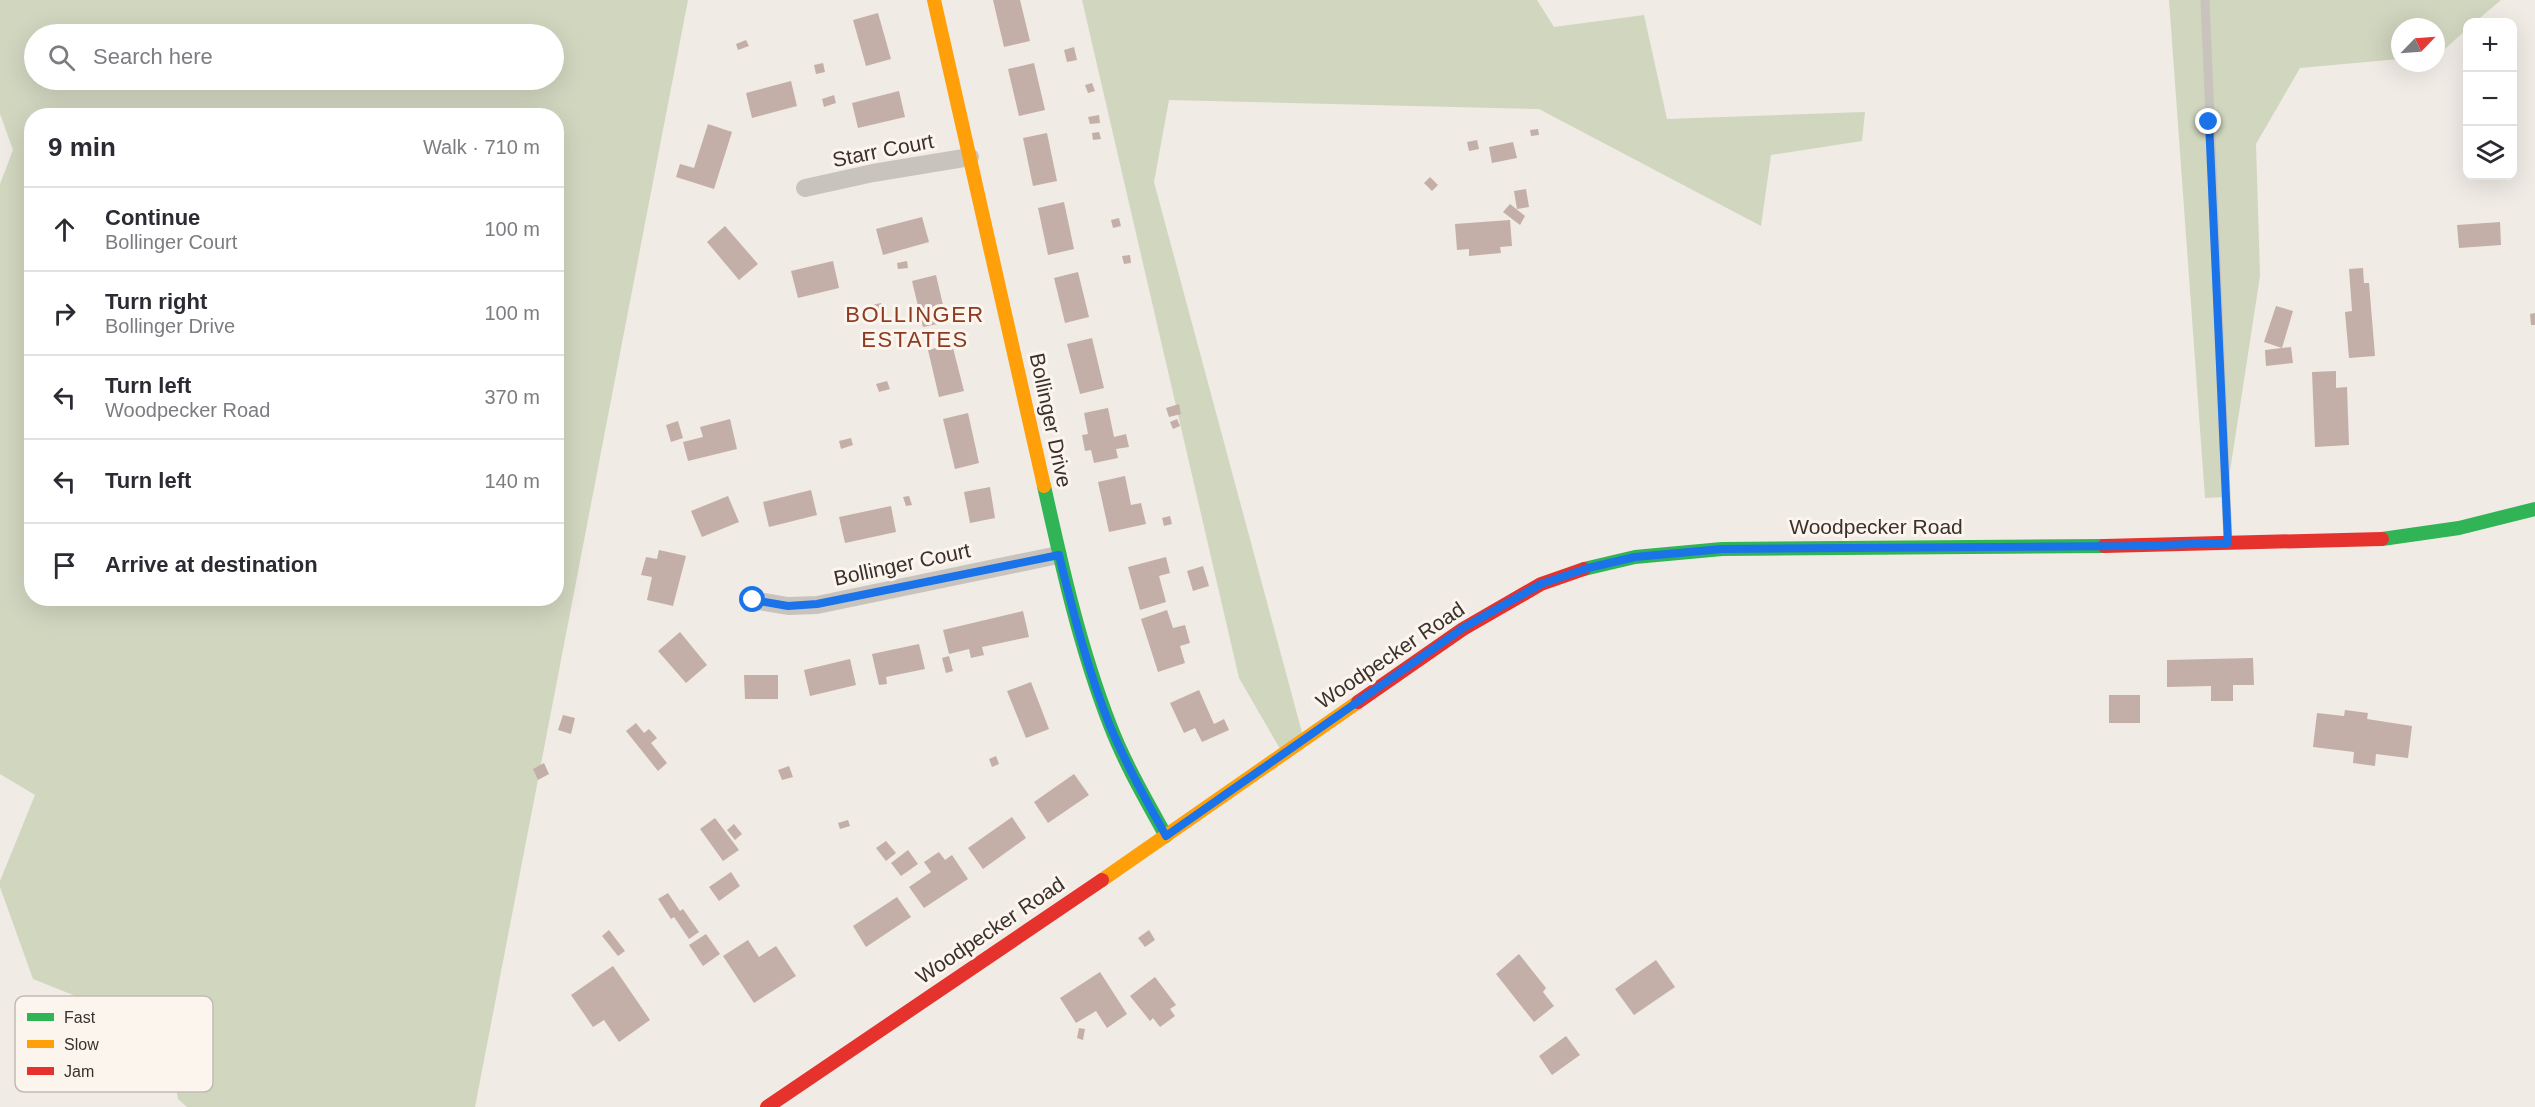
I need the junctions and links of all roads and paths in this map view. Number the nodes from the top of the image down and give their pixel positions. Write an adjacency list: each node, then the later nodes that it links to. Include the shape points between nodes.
1 (934, 0): 3 (main road, Bollinger Drive)
2 (2205, 0): 6 (lane)
3 (970, 157): 4 (street, Starr Court); 7 (main road, Bollinger Drive)
4 (805, 188)
5 (2535, 509): 6 (main road, Woodpecker Road, via 2414,536)
6 (2228, 543): 9 (main road, Woodpecker Road, via 1722,549 1635,557 1588,568 1541,584 1463,628)
7 (1059, 555): 8 (street, Bollinger Court, via 817,604 788,606); 9 (main road, Bollinger Drive, via 1110,725)
8 (753, 600)
9 (1166, 836): 10 (main road, Woodpecker Road)
10 (767, 1107)

